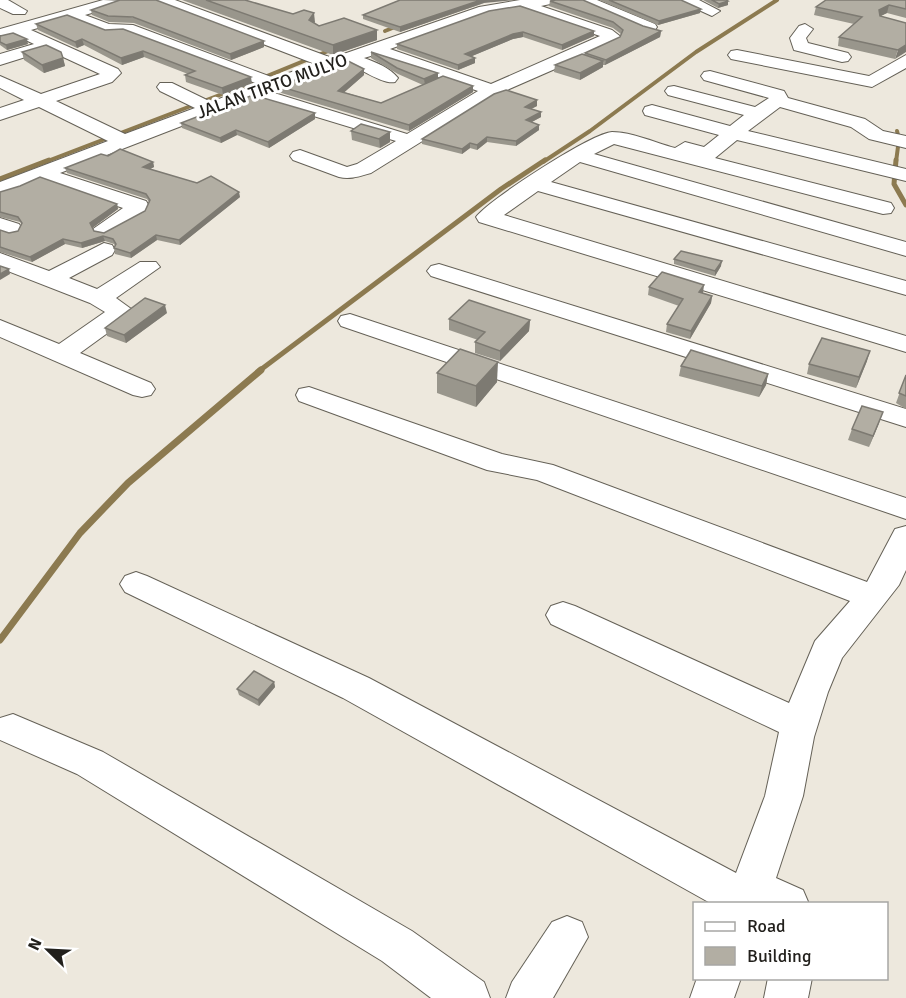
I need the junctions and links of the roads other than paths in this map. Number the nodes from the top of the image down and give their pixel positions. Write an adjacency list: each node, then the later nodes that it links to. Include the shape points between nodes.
1 (161, 0): 17 (street)
2 (550, 0): 6 (street, JALAN TIRTO MULYO)
3 (584, 0): 11 (street)
4 (685, 0): 10 (street)
5 (117, 1): 8 (street, via 89,9)
6 (519, 4): 14 (street, JALAN TIRTO MULYO, via 485,10 400,40); 25 (street, via 613,37)
7 (39, 6): 9 (street)
8 (71, 7): 13 (street); 24 (street, via 106,29 127,28)
9 (1, 10)
10 (712, 11)
11 (649, 27)
12 (805, 29): 19 (street, via 798,38 800,46)
13 (8, 31): 15 (street)
14 (377, 41): 17 (street, JALAN TIRTO MULYO); 25 (street)
15 (47, 45): 18 (street); 27 (street, via 112,73)
16 (737, 55): 19 (street, via 866,82)
17 (327, 59): 21 (street, via 377,69); 24 (street, JALAN TIRTO MULYO)
18 (0, 60)
19 (902, 67)
20 (711, 76): 28 (street, via 778,95)
21 (389, 78)
22 (1, 83): 27 (street)
23 (166, 87): 29 (street)
24 (259, 89): 29 (street); 36 (street)
25 (492, 90): 36 (street)
26 (674, 91): 31 (street)
27 (42, 101): 32 (street); 35 (street)
28 (778, 101): 31 (street); 37 (street, via 858,123)
29 (208, 105): 35 (street, JALAN TIRTO MULYO)
30 (652, 111): 34 (street)
31 (758, 113): 34 (street)
32 (0, 114)
33 (624, 131): 34 (street, via 708,154)
34 (735, 134): 40 (street)
35 (116, 138): 41 (street, JALAN TIRTO MULYO)
36 (413, 140): 38 (street, via 355,172 346,173)
37 (897, 140)
38 (300, 156)
39 (580, 156): 43 (street); 45 (street, via 607,138 622,138); 47 (street)
40 (878, 169): 42 (street); 45 (street, via 865,180)
41 (40, 173): 44 (street, JALAN TIRTO MULYO); 52 (street, via 139,207 104,239)
42 (906, 175)
43 (535, 184): 54 (street); 58 (street, via 488,219)
44 (0, 189)
45 (883, 208): 46 (street)
46 (906, 236)
47 (906, 249)
48 (0, 260): 50 (street)
49 (148, 267): 55 (street)
50 (22, 269): 52 (street); 53 (street)
51 (439, 271): 62 (street)
52 (49, 279): 55 (street)
53 (0, 282)
54 (906, 288)
55 (99, 298): 59 (street, via 122,311)
56 (350, 321): 63 (street)
57 (0, 328): 59 (street)
58 (906, 344)
59 (61, 354): 60 (street)
60 (142, 389)
61 (309, 395): 66 (street, via 496,463 543,472)
62 (906, 418)
63 (906, 509)
64 (906, 537): 66 (street)
65 (136, 584): 70 (street, via 356,688)
66 (873, 597): 68 (street, via 828,651)
67 (562, 615): 68 (street)
68 (800, 725): 70 (street)
69 (13, 729): 74 (street, via 90,763 231,846 397,946)
70 (758, 899)
71 (567, 937): 75 (street)
72 (718, 980): 76 (street)
73 (790, 980): 77 (street)
74 (468, 998)
75 (528, 998)
76 (712, 998)
77 (786, 998)

